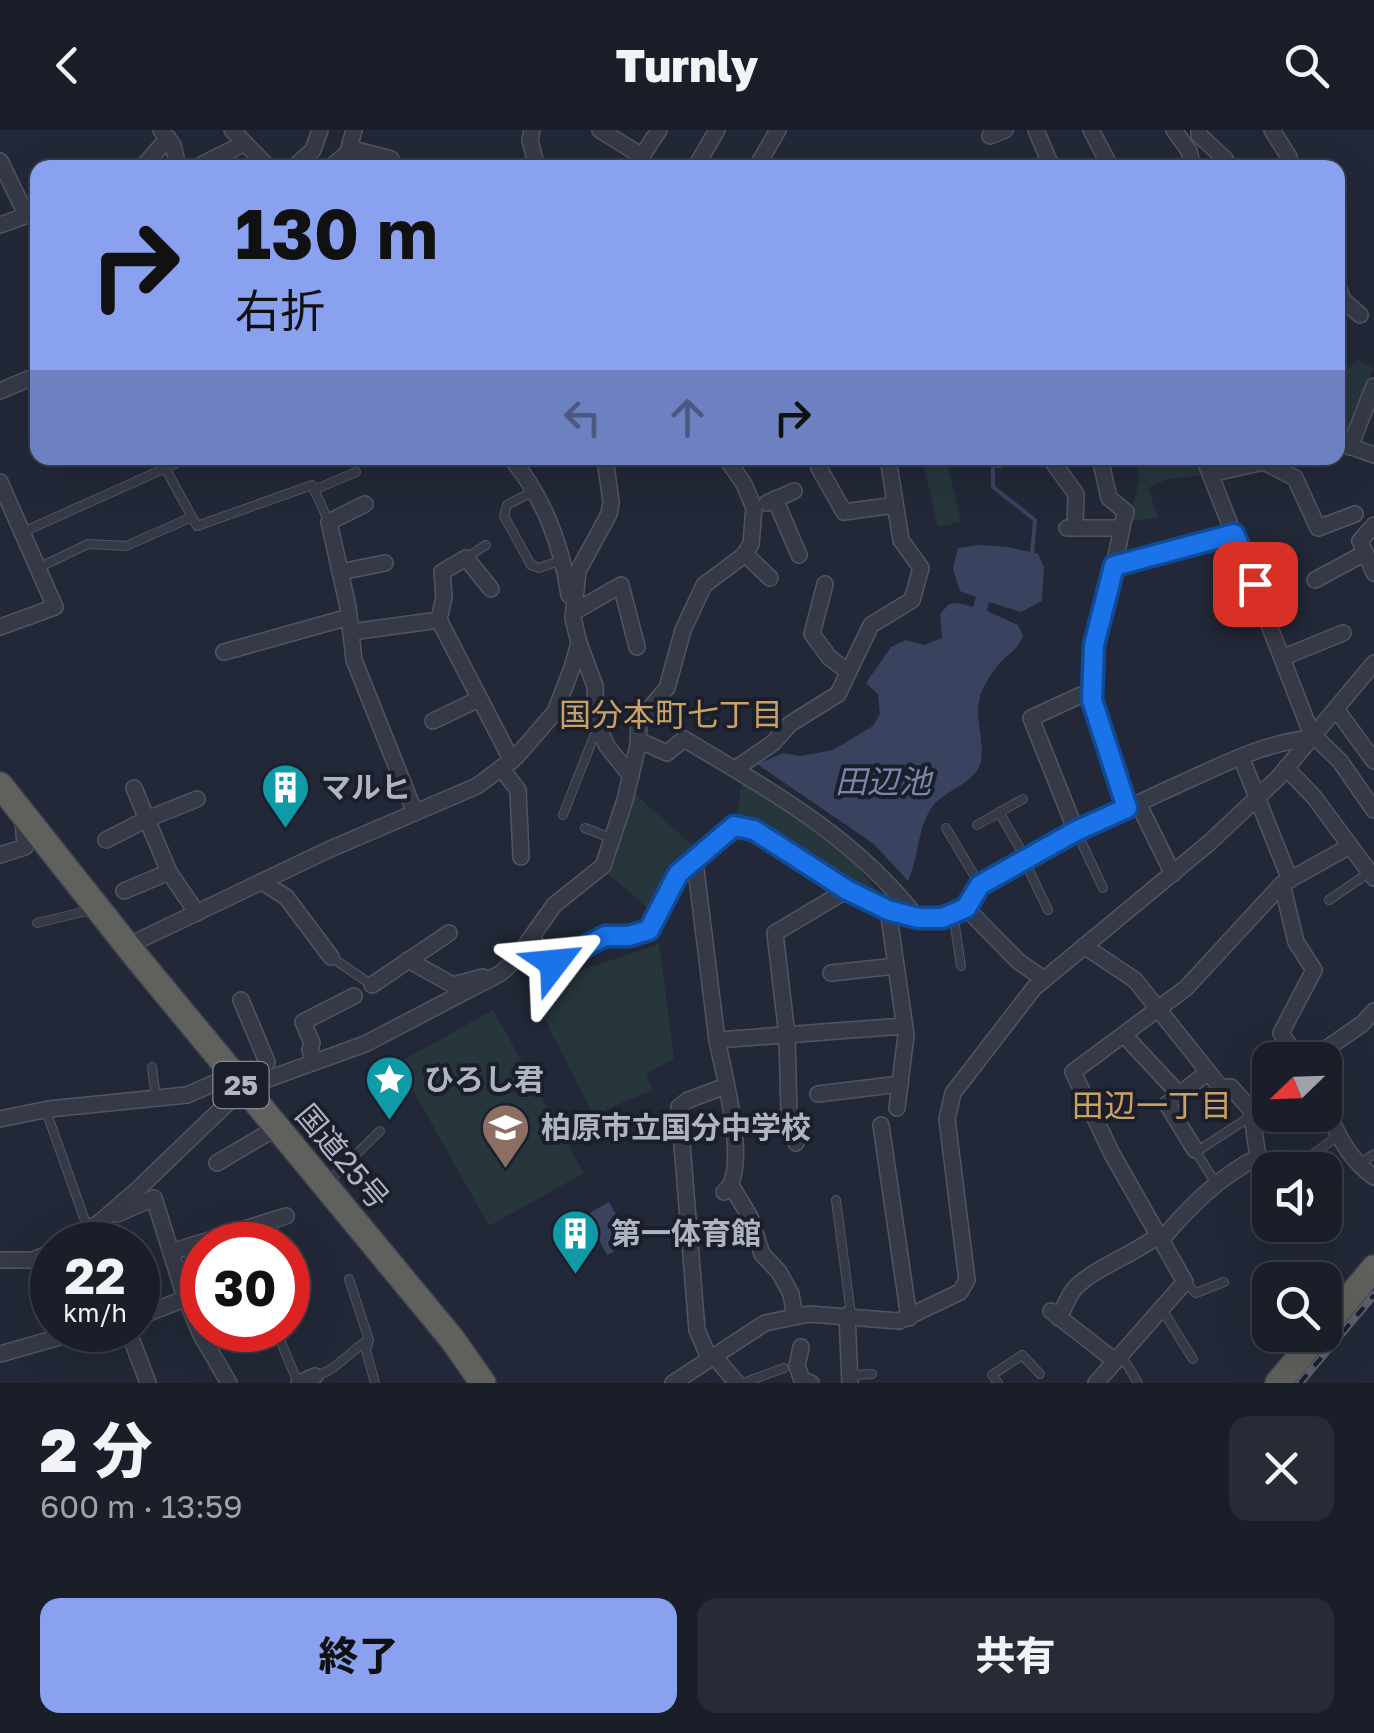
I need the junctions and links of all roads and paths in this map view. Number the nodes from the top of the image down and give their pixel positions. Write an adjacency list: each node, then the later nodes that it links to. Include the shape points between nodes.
1 (232, 130): 15 (street)
2 (320, 130): 23 (street)
3 (354, 130): 16 (street)
4 (532, 130): 26 (street)
5 (600, 130): 27 (street)
6 (659, 130): 28 (street)
7 (778, 130): 30 (street)
8 (1036, 130): 31 (street)
9 (1091, 130): 32 (street)
10 (1174, 130): 17 (street)
11 (1272, 130): 34 (street)
12 (712, 132): 29 (street)
13 (164, 134): 19 (street); 20 (street)
14 (1202, 135): 17 (lane); 33 (street)
15 (245, 143): 21 (street); 22 (street)
16 (353, 149): 24 (street); 25 (street)
17 (1191, 159)
18 (0, 160): 35 (street)
19 (147, 160)
20 (177, 160)
21 (211, 160)
22 (261, 160)
23 (302, 160)
24 (339, 160)
25 (390, 160)
26 (535, 160)
27 (636, 160)
28 (639, 160)
29 (704, 160)
30 (761, 160)
31 (1049, 160)
32 (1107, 160)
33 (1225, 160)
34 (1289, 160)
35 (30, 207): 36 (street)
36 (0, 225)
37 (1345, 301): 38 (street)
38 (1360, 315)
39 (30, 378): 40 (street)
40 (0, 391)
41 (1373, 393): 42 (street)
42 (1345, 442)
43 (1345, 444): 44 (street)
44 (1374, 455)
45 (173, 465): 56 (lane)
46 (517, 465): 61 (street)
47 (607, 465): 87 (street, via 612,502 578,572)
48 (731, 465): 66 (street)
49 (821, 465): 65 (street, via 844,512)
50 (889, 465): 65 (street)
51 (1055, 465): 69 (street, via 1076,494 1071,528)
52 (1102, 465): 69 (street, via 1109,498 1126,512)
53 (1207, 465): 58 (street)
54 (1245, 465): 58 (street)
55 (1273, 465): 72 (street, via 1295,478 1318,528 1351,507)
56 (166, 468): 67 (lane); 70 (lane)
57 (356, 472): 60 (lane)
58 (1210, 474): 71 (street)
59 (0, 482): 70 (street)
60 (314, 490): 67 (lane, via 312,485 197,526); 68 (lane)
61 (534, 490): 77 (street); 77 (lane, via 508,505 504,516 532,565)
62 (794, 491): 63 (street)
63 (775, 499): 66 (street); 75 (street)
64 (364, 504): 68 (street)
65 (894, 505): 97 (street, via 901,540 921,568 912,600 871,625)
66 (754, 508): 74 (street)
67 (190, 518): 80 (lane, via 126,546 88,544)
68 (329, 522): 81 (street)
69 (1122, 529): 79 (street)
70 (22, 532): 80 (street)
71 (1234, 534): 79 (street); 95 (street)
72 (1368, 538): 82 (street); 84 (street)
73 (486, 546): 76 (lane)
74 (744, 554): 83 (street); 104 (street, via 704,585 667,688 640,721)
75 (799, 555)
76 (466, 558): 86 (street); 88 (street, via 442,572)
77 (564, 559): 87 (street)
78 (385, 562): 81 (street)
79 (1114, 566): 99 (street, via 1094,645)
80 (38, 568): 90 (street, via 55,607)
81 (340, 572): 89 (street)
82 (1374, 573)
83 (770, 578)
84 (1316, 580)
85 (826, 584): 97 (street, via 812,634)
86 (490, 589)
87 (573, 616): 92 (street); 93 (street, via 621,585)
88 (439, 620): 89 (street); 98 (street)
89 (350, 624): 94 (street); 119 (street, via 354,660)
90 (0, 627)
91 (1343, 632): 95 (street)
92 (579, 643): 102 (street, via 595,686); 107 (street, via 565,694)
93 (637, 647)
94 (224, 652)
95 (1284, 658): 103 (street)
96 (1374, 663): 100 (street)
97 (848, 672): 109 (street, via 838,694)
98 (479, 699): 101 (street); 107 (street)
99 (1092, 700): 116 (street); 126 (street, via 1081,695 1031,718)
100 (1336, 709): 103 (street); 106 (street)
101 (433, 721)
102 (598, 725): 110 (street); 121 (lane)
103 (1314, 737): 105 (street); 108 (street); 117 (street)
104 (638, 745): 109 (street, via 666,753 684,739); 110 (street)
105 (1241, 756): 113 (street); 116 (street)
106 (1374, 761)
107 (506, 765): 119 (street, via 477,786); 131 (street, via 518,790)
108 (1286, 768): 113 (street); 129 (street)
109 (735, 769): 149 (street, via 867,860)
110 (631, 776): 127 (street)
111 (0, 785): 120 (highway, 国道25号 / 25)
112 (134, 788): 122 (street)
113 (1257, 798): 135 (street); 138 (street)
114 (197, 799): 122 (street)
115 (1023, 799): 118 (lane)
116 (1132, 805): 126 (street); 135 (street)
117 (1374, 810)
118 (999, 812): 123 (lane); 132 (lane)
119 (415, 813): 137 (street)
120 (22, 814): 130 (street, via 26,846); 144 (highway, 国道25号 / 25)
121 (563, 815)
122 (147, 819): 128 (street); 134 (street)
123 (977, 824)
124 (584, 828): 127 (lane)
125 (946, 828): 139 (lane)
126 (1076, 831): 132 (street); 140 (lane)
127 (613, 839): 152 (street, via 603,866 554,905)
128 (106, 840)
129 (1350, 846): 136 (street); 138 (street)
130 (0, 855)
131 (521, 857)
132 (1025, 860): 139 (street); 146 (lane)
133 (695, 862): 141 (street, via 734,826 754,830); 152 (street, via 678,874 649,930 605,936 554,963); 170 (street)
134 (169, 872): 142 (street); 148 (street)
135 (1173, 874): 154 (street)
136 (1372, 875): 143 (lane)
137 (262, 882): 148 (street); 155 (street, via 286,897)
138 (1286, 882): 165 (street); 171 (street, via 1296,942 1314,970 1281,1032)
139 (980, 885): 147 (street)
140 (1103, 888)
141 (847, 890): 145 (street); 168 (street, via 775,934)
142 (124, 891)
143 (1329, 900)
144 (97, 908): 150 (lane); 153 (highway, 国道25号 / 25)
145 (888, 910): 149 (street); 157 (street)
146 (1048, 910)
147 (960, 911): 149 (street); 158 (lane); 161 (street)
148 (197, 913): 153 (street)
149 (918, 918)
150 (36, 923)
151 (449, 933): 156 (street)
152 (531, 938): 159 (street)
153 (126, 946): 176 (highway, 国道25号 / 25)
154 (1084, 946): 161 (street); 165 (street, via 1135,980)
155 (331, 957): 162 (lane)
156 (408, 960): 159 (street, via 453,985); 162 (street)
157 (896, 966): 160 (street); 167 (street)
158 (961, 966)
159 (501, 973): 173 (street, via 365,1044)
160 (831, 973)
161 (1044, 979): 219 (street, via 952,1094 947,1119 967,1280 960,1292)
162 (372, 985)
163 (354, 996): 173 (street, via 303,1022)
164 (241, 1000): 176 (street, via 267,1062)
165 (1158, 1011): 169 (street); 175 (street)
166 (1374, 1011): 172 (street)
167 (904, 1026): 168 (street); 177 (street)
168 (787, 1036): 170 (street); 192 (street)
169 (1124, 1036): 180 (street); 206 (street, via 1073,1072)
170 (718, 1040): 178 (street)
171 (1287, 1042)
172 (1336, 1042)
173 (314, 1062): 176 (street)
174 (152, 1068): 181 (lane)
175 (1208, 1072): 180 (street); 184 (street)
176 (238, 1082): 181 (street); 187 (highway, 国道25号 / 25); 204 (street)
177 (900, 1084): 179 (street); 182 (street)
178 (726, 1086): 218 (street, via 736,1144 728,1190 750,1217 762,1254 791,1294); 228 (street, via 680,1107 698,1330)
179 (818, 1094)
180 (1179, 1094): 193 (street, via 1166,1104)
181 (156, 1100): 183 (street)
182 (897, 1108)
183 (45, 1110): 185 (street); 203 (lane)
184 (1252, 1113): 193 (lane)
185 (0, 1119)
186 (881, 1125): 219 (street)
187 (276, 1128): 196 (street); 200 (highway, 国道25号 / 25)
188 (380, 1130): 200 (lane)
189 (1255, 1132): 199 (street, via 1258,1157)
190 (1336, 1132): 191 (street)
191 (1338, 1136): 194 (lane); 197 (street)
192 (796, 1143)
193 (1195, 1151): 199 (lane)
194 (1316, 1152)
195 (1374, 1154): 197 (lane)
196 (217, 1163)
197 (1359, 1164): 198 (street)
198 (1374, 1177)
199 (1216, 1184): 206 (street)
200 (324, 1186): 240 (highway, 国道25号 / 25)
201 (836, 1200): 217 (lane)
202 (286, 1216): 207 (street)
203 (93, 1222)
204 (97, 1222)
205 (101, 1222): 207 (street, via 154,1198)
206 (1161, 1236): 213 (street); 229 (street, via 1083,1282 1055,1314)
207 (170, 1252): 212 (street)
208 (0, 1260): 209 (street)
209 (30, 1260)
210 (1374, 1268): 215 (highway)
211 (349, 1279): 220 (lane)
212 (180, 1282)
213 (1185, 1282): 214 (lane, via 1196,1293); 216 (street)
214 (1224, 1282)
215 (1342, 1306)
216 (1161, 1308): 229 (street); 230 (lane)
217 (849, 1316): 218 (street); 219 (street); 235 (street)
218 (796, 1317): 228 (street, via 764,1324)
219 (909, 1318)
220 (369, 1340): 234 (lane); 239 (lane)
221 (30, 1345): 227 (street)
222 (801, 1347): 243 (street, via 797,1366 802,1380)
223 (136, 1352): 236 (street)
224 (211, 1352): 237 (street)
225 (285, 1352): 238 (lane)
226 (1304, 1352): 247 (highway)
227 (0, 1354)
228 (711, 1356): 241 (street); 242 (street)
229 (1117, 1357): 245 (street); 246 (lane)
230 (1193, 1359)
231 (784, 1368): 242 (lane)
232 (872, 1374): 235 (lane)
233 (1040, 1374): 244 (lane, via 1022,1355 992,1375)
234 (323, 1378): 238 (street)
235 (850, 1379)
236 (148, 1383)
237 (230, 1383)
238 (298, 1383)
239 (375, 1383)
240 (483, 1383)
241 (674, 1383)
242 (740, 1383)
243 (811, 1383)
244 (998, 1383)
245 (1096, 1383)
246 (1138, 1383)
247 (1278, 1383)

